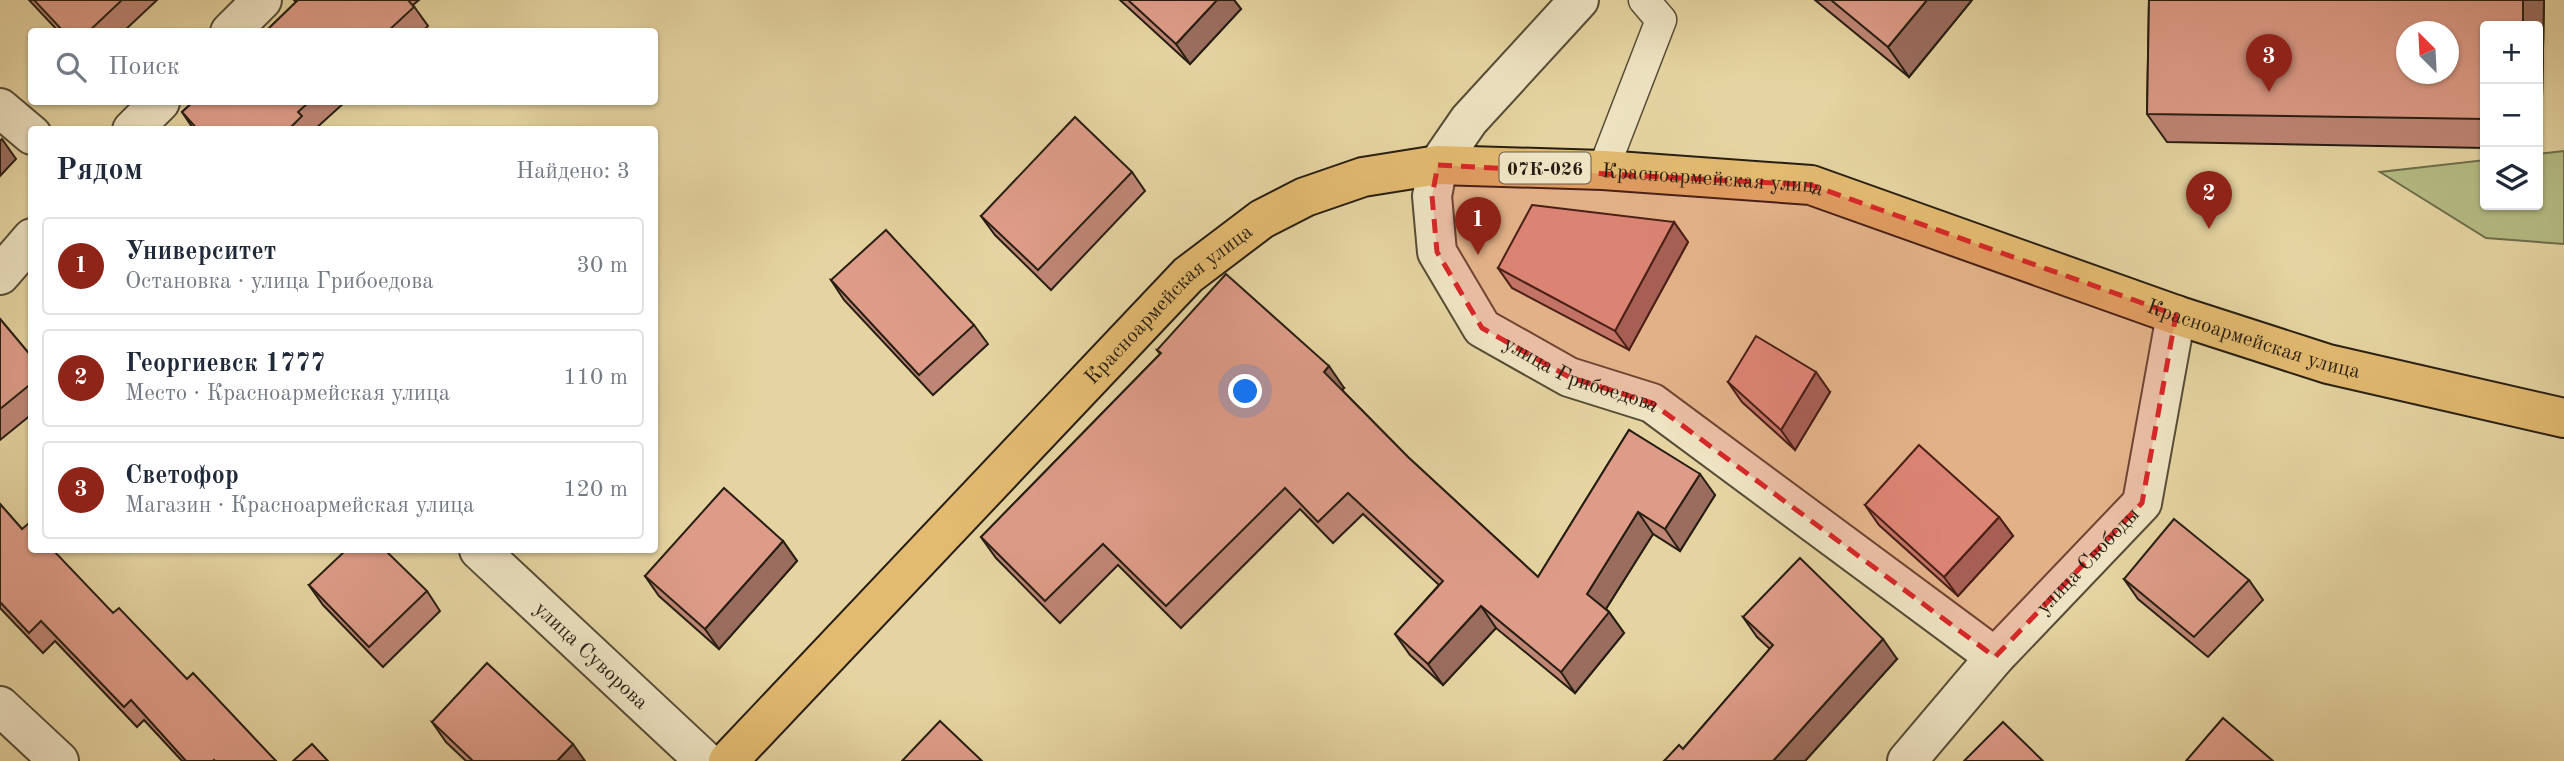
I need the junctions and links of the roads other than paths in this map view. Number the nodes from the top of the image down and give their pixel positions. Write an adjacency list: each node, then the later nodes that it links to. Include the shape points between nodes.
1 (262, 0): 4 (street)
2 (1579, 0): 9 (street, улица Грибоедова, via 1469,120)
3 (1644, 0): 10 (lane, via 1661,20)
4 (234, 28)
5 (157, 105): 7 (street)
6 (0, 108): 8 (street)
7 (136, 126)
8 (28, 132)
9 (1438, 165): 10 (main road, Красноармейская улица / 07К-026); 16 (street, улица Грибоедова, via 1432,195 1437,252 1482,328 1569,377 1652,403); 20 (main road, Красноармейская улица / 07К-026, via 1363,177 1305,197 1262,219 1188,275)
10 (1603, 170): 13 (main road, Красноармейская улица / 07К-026, via 1811,185)
11 (28, 243): 12 (street)
12 (0, 275)
13 (2176, 315): 14 (main road, Красноармейская улица / 07К-026, via 2328,364); 16 (street, улица Свободы, via 2141,503)
14 (2564, 418)
15 (482, 553): 19 (street, улица Суворова)
16 (1995, 657): 21 (street, улица Свободы)
17 (0, 706): 18 (street)
18 (59, 761)
19 (705, 761)
20 (728, 761)
21 (1907, 761)

